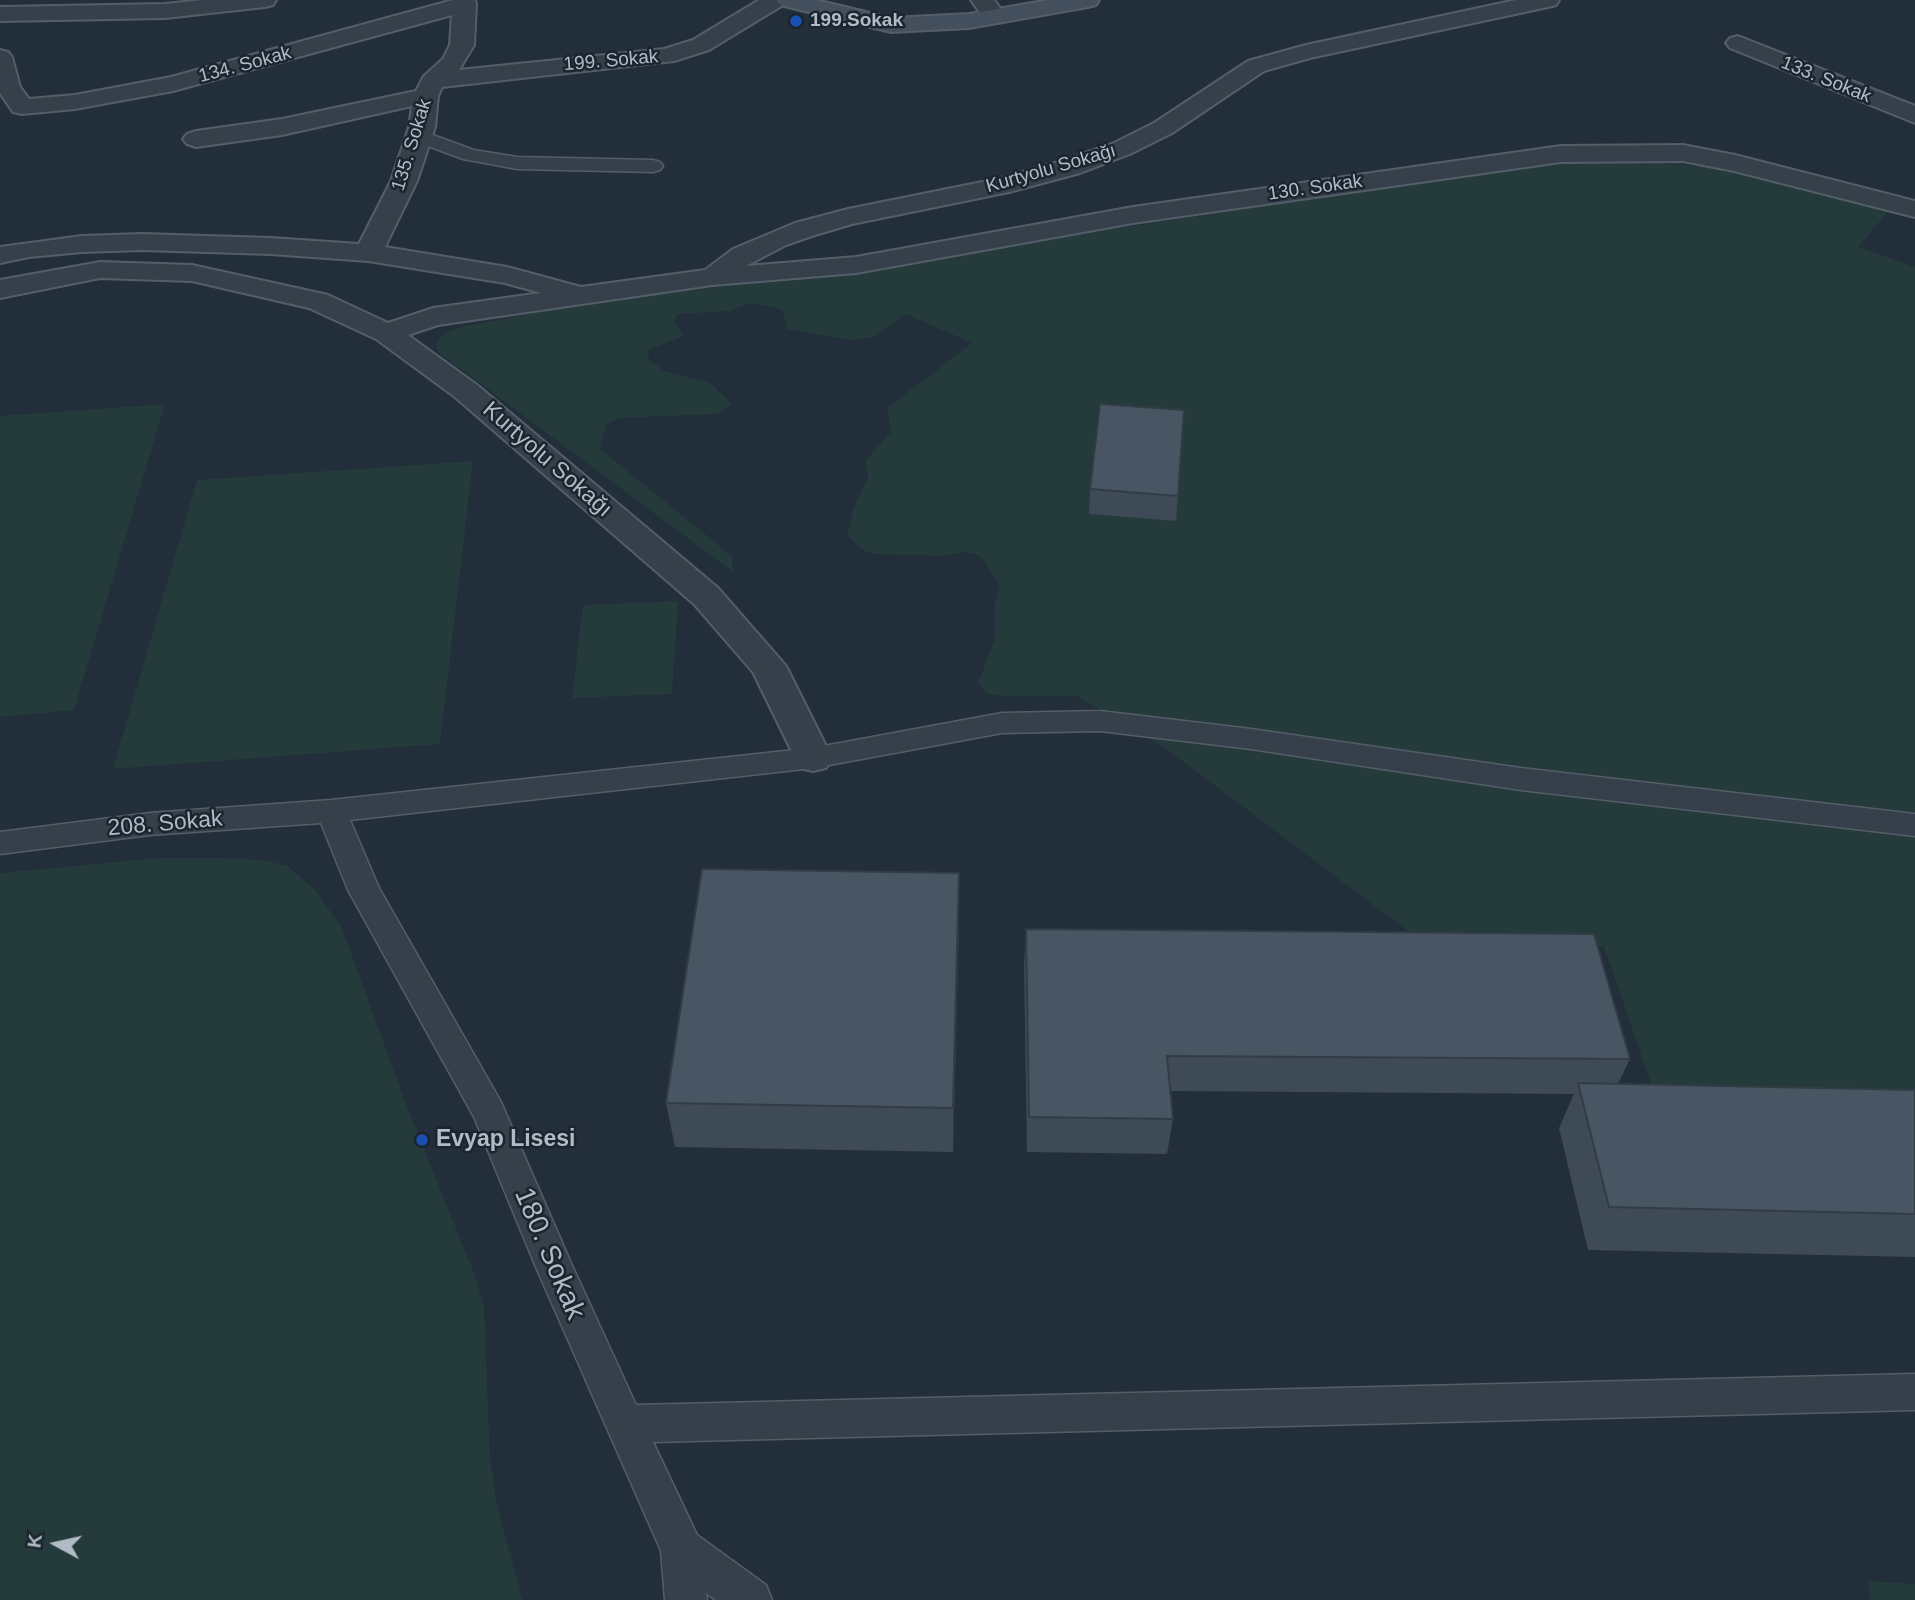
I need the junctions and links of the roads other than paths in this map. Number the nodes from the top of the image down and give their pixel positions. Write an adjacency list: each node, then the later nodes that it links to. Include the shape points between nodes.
1 (265, 0): 8 (street, via 165,11)
2 (775, 0): 12 (street, 199. Sokak, via 701,46 666,56 560,65)
3 (788, 0): 7 (street, via 891,25 929,25)
4 (1088, 0): 7 (street)
5 (1548, 0): 20 (street, Kurtyolu Sokağı, via 1306,51 1256,66 1163,128 1121,149 1000,186 805,229 743,255)
6 (465, 2): 11 (street, 134. Sokak, via 173,84 75,102 22,107 8,87); 12 (street, 135. Sokak, via 462,44 453,63)
7 (988, 8)
8 (18, 10): 10 (street)
9 (1738, 43): 13 (street, 133. Sokak)
10 (0, 49)
11 (0, 57)
12 (430, 88): 14 (street, 135. Sokak); 15 (street, 199. Sokak, via 282,127)
13 (1915, 115)
14 (419, 136): 16 (lane, via 470,155 517,163); 18 (street, 135. Sokak, via 404,181)
15 (196, 139)
16 (653, 166)
17 (1915, 209): 20 (street, 130. Sokak, via 1683,153 1561,154 1133,215 856,265)
18 (368, 253): 19 (street, Kurtyolu Sokağı, via 142,242 29,248); 22 (street, Kurtyolu Sokağı, via 507,275)
19 (0, 255)
20 (712, 277): 22 (street, Kurtyolu Sokağı)
21 (0, 289): 23 (street, via 100,270 192,273 318,301)
22 (582, 296): 23 (street, Kurtyolu Sokağı, via 433,317)
23 (386, 334): 24 (street, Kurtyolu Sokağı, via 466,391 706,596 768,666)
24 (813, 758): 25 (lane, 208. Sokak); 26 (lane, 208. Sokak, via 1002,723 1100,722 1251,738 1521,779)
25 (331, 811): 27 (lane, 208. Sokak, via 150,824); 29 (lane, 180. Sokak, via 364,890 489,1112)
26 (1915, 825)
27 (0, 843)
28 (1915, 1392): 29 (lane)
29 (625, 1424): 30 (lane, 180. Sokak)
30 (682, 1550): 31 (lane); 32 (lane, 180. Sokak)
31 (686, 1600)
32 (751, 1600)

